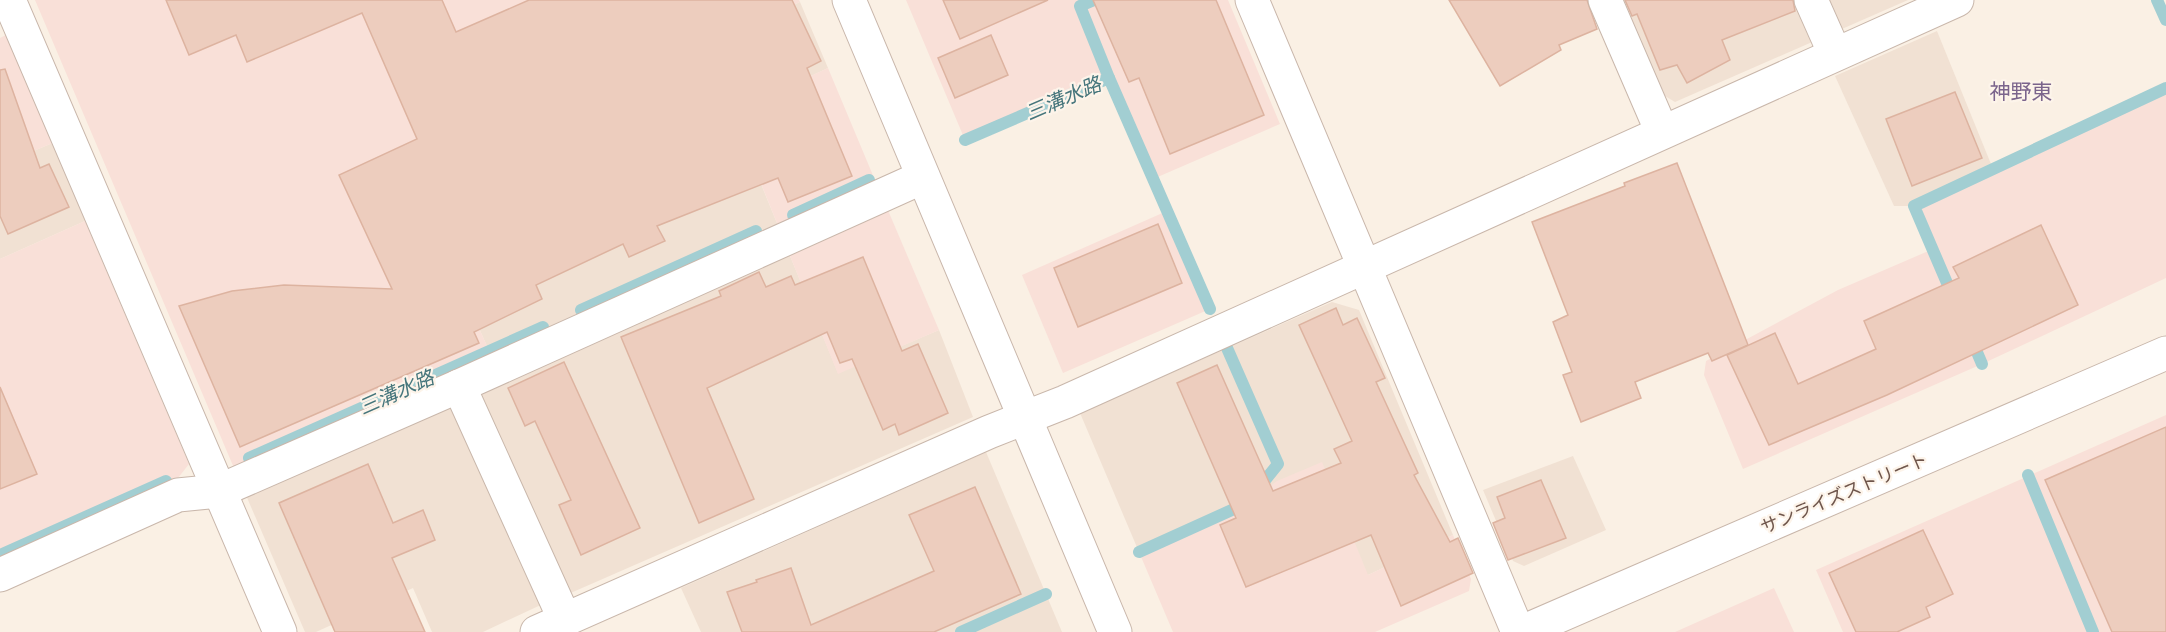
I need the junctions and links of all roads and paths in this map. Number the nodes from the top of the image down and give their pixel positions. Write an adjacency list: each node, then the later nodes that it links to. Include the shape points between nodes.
1 (9, 0): 14 (street)
2 (849, 0): 9 (street)
3 (1252, 0): 10 (street)
4 (1605, 0): 8 (street)
5 (1811, 0): 7 (street)
6 (1957, 0): 7 (street)
7 (1835, 54): 8 (street)
8 (1662, 132): 10 (street)
9 (923, 177): 12 (street); 13 (street)
10 (1364, 266): 13 (street); 19 (street)
11 (2166, 354): 19 (street, サンライズストリート)
12 (459, 386): 14 (street); 16 (street)
13 (1025, 417): 16 (street); 18 (street)
14 (219, 491): 15 (street, via 178,495); 17 (street)
15 (0, 575)
16 (551, 626)
17 (280, 632)
18 (1115, 632)
19 (1520, 632)

